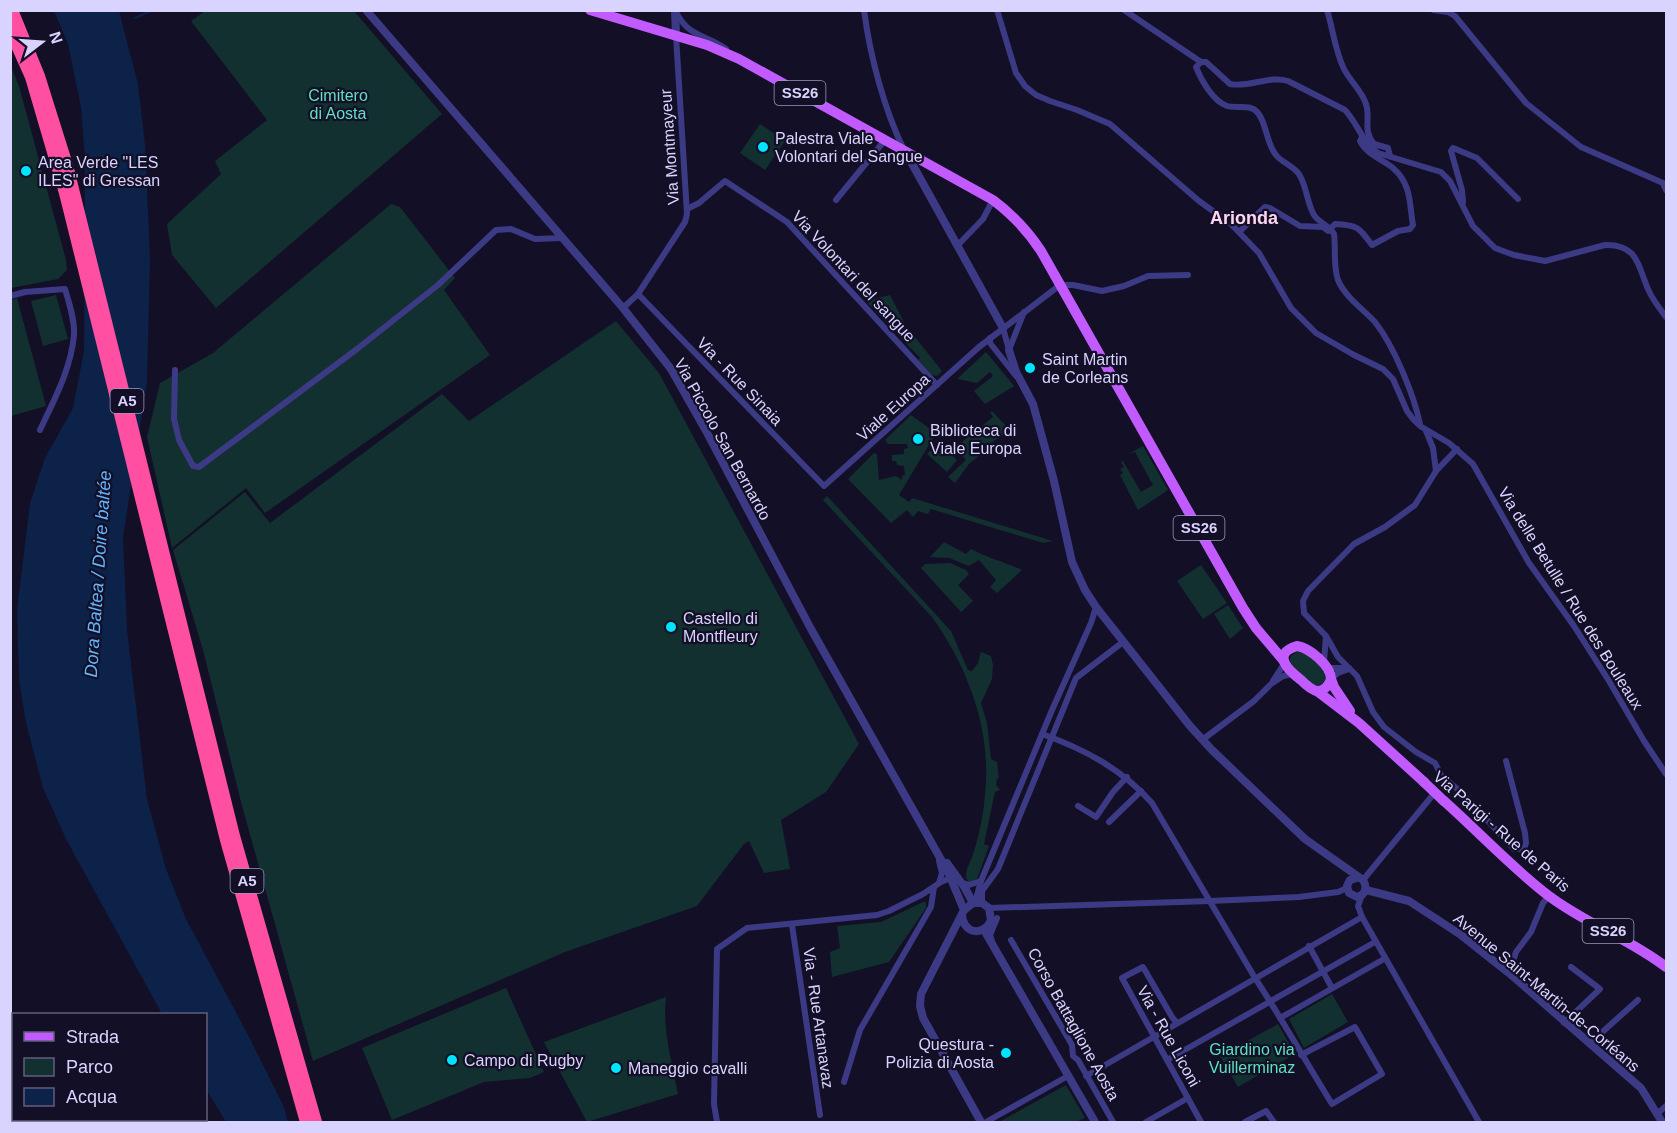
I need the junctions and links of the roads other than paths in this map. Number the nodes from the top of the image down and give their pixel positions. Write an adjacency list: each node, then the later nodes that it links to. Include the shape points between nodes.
1 (12, 10): 51 (highway, A5, via 39,76 67,165)
2 (366, 10): 26 (street, Via Piccolo San Bernardo)
3 (590, 10): 11 (main road, Via Parigi - Rue de Paris / SS26)
4 (864, 10): 16 (street, via 874,60)
5 (997, 10): 25 (street, Via delle Betulle / Rue des Bouleaux, via 1017,73 1025,86 1036,95 1110,124)
6 (1124, 10): 13 (street)
7 (1326, 10): 17 (street, via 1342,65 1367,105 1367,132 1374,144 1388,148)
8 (1433, 10): 18 (street, via 1455,16 1526,102 1581,147 1663,183)
9 (675, 11): 11 (street); 12 (street, via 694,34 717,42)
10 (10, 30): 51 (highway, A5, via 31,77 65,193)
11 (676, 35): 12 (main road, Via Parigi - Rue de Paris / SS26); 23 (street, Via Montmayeur)
12 (739, 59): 15 (main road, Via Parigi - Rue de Paris / SS26)
13 (1201, 62): 14 (street, via 1206,62 1230,84 1250,85 1280,78 1288,81 1345,110); 24 (street, via 1196,67 1212,94 1227,106 1246,107 1259,114 1270,145 1277,156 1300,174 1315,216)
14 (1362, 136): 17 (street, via 1369,147); 24 (street, via 1363,147 1393,169 1405,185 1413,225 1372,245 1360,229 1350,225)
15 (885, 140): 16 (main road, Via Parigi - Rue de Paris / SS26); 20 (street)
16 (905, 150): 21 (main road, Via Parigi - Rue de Paris / SS26); 27 (street)
17 (1390, 156): 22 (street, via 1441,172)
18 (1666, 190)
19 (1518, 199): 22 (street, via 1476,159 1453,148 1450,151)
20 (836, 200)
21 (993, 200): 27 (street, via 983,219); 29 (main road, Via Parigi - Rue de Paris / SS26, via 1022,225)
22 (1464, 205): 34 (street, via 1483,238 1514,255 1545,261 1605,245 1629,251 1638,260 1648,289)
23 (687, 209): 30 (street, Via Montmayeur, via 685,222); 42 (street, Via Volontari del sangue, via 725,181 787,222)
24 (1331, 228): 25 (street, via 1328,231 1323,227 1300,226 1265,207); 43 (street, via 1342,289 1376,324 1396,356)
25 (1239, 232): 43 (street, Via delle Betulle / Rue des Bouleaux, via 1259,253 1291,308 1316,333 1383,369 1393,379 1407,411)
26 (563, 238): 32 (street, Via Piccolo San Bernardo); 40 (street, via 535,240 511,229 496,230 438,285 199,467 193,466 179,440 174,419)
27 (957, 246): 35 (street)
28 (1188, 275): 29 (street, via 1148,276 1102,291)
29 (1060, 285): 33 (street, Viale Europa); 49 (main road, Via Parigi - Rue de Paris / SS26)
30 (638, 294): 32 (street, Via Montmayeur); 47 (street, Via - Rue Sinaia)
31 (10, 296): 44 (street, via 65,289 71,311 75,333 71,351 61,387)
32 (623, 308): 74 (street, Via Piccolo San Bernardo, via 689,399)
33 (1025, 311): 35 (street, Viale Europa); 39 (street)
34 (1666, 317)
35 (1003, 328): 36 (street, Viale Europa); 39 (street)
36 (990, 338): 37 (street); 38 (street, Viale Europa)
37 (993, 346): 38 (street); 39 (street); 41 (street)
38 (980, 347): 42 (street, Viale Europa)
39 (1009, 350): 41 (street)
40 (175, 370)
41 (1021, 382): 48 (street, via 1035,411 1072,562)
42 (937, 385): 47 (street, Viale Europa)
43 (1423, 428): 45 (street, Via delle Betulle / Rue des Bouleaux); 46 (street, via 1433,448)
44 (40, 430)
45 (1457, 449): 46 (street); 66 (street, Via delle Betulle / Rue des Bouleaux, via 1473,464 1529,563 1574,626)
46 (1436, 471): 50 (street, via 1415,506 1354,544 1304,597 1304,613)
47 (824, 486)
48 (1096, 607): 52 (street); 62 (street)
49 (1249, 617): 53 (main road, Via Parigi - Rue de Paris, via 1278,645); 55 (main road, Via Parigi - Rue de Paris)
50 (1326, 640): 54 (street, via 1318,649); 56 (street); 57 (street)
51 (182, 642): 120 (highway, A5, via 226,840); 121 (highway, A5)
52 (1123, 642): 63 (street, via 1076,678); 64 (street)
53 (1291, 648): 54 (main road, Via Parigi - Rue de Paris, via 1300,646); 55 (main road)
54 (1308, 651): 57 (main road, Via Parigi - Rue de Paris)
55 (1284, 662): 58 (main road, Via Parigi - Rue de Paris); 59 (street)
56 (1350, 669): 57 (street); 57 (street); 67 (street, via 1384,727 1435,763)
57 (1328, 671): 60 (main road, via 1327,686); 61 (main road, Via Parigi - Rue de Paris, via 1342,701)
58 (1294, 674): 59 (street); 60 (main road, Via Parigi - Rue de Paris)
59 (1271, 684): 64 (street)
60 (1317, 691): 61 (main road, Via Parigi - Rue de Paris)
61 (1359, 723): 82 (main road, Via Parigi - Rue de Paris / SS26, bridge)
62 (1042, 734): 63 (street); 77 (street)
63 (1052, 737): 68 (street); 84 (street, via 998,869)
64 (1202, 740): 76 (street, via 1300,835)
65 (1506, 761): 67 (street, via 1525,833 1524,849 1514,849)
66 (1666, 774)
67 (1441, 775): 69 (street)
68 (1127, 777): 70 (street); 72 (street, via 1096,817)
69 (1439, 785)
70 (1142, 791): 73 (street); 83 (street, via 1157,809)
71 (1432, 796): 76 (street)
72 (1078, 806)
73 (1109, 822)
74 (928, 839): 75 (street, Via Piccolo San Bernardo); 78 (street, Via Piccolo San Bernardo); 79 (street, Via Piccolo San Bernardo, via 941,865)
75 (951, 878): 79 (street); 84 (street, Via Piccolo San Bernardo); 86 (street, Via Piccolo San Bernardo)
76 (1360, 879): 80 (street, via 1350,880); 81 (street)
77 (981, 881): 78 (street); 84 (street)
78 (962, 883): 84 (street, Via Piccolo San Bernardo)
79 (936, 885): 89 (street, via 877,915); 115 (street, Via Piccolo San Bernardo, via 932,907 860,1030)
80 (1347, 888): 81 (street, Avenue Saint-Martin-de-Corléans, via 1351,895); 83 (street, via 1324,894)
81 (1364, 892): 87 (street, via 1358,906); 99 (street, Avenue Saint-Martin-de-Corléans, via 1410,901)
82 (1549, 896): 96 (main road, Via Parigi - Rue de Paris / SS26); 99 (street, via 1516,952)
83 (1210, 902): 85 (street); 100 (street)
84 (978, 903): 85 (street); 86 (street); 90 (street, via 992,920)
85 (1017, 908): 88 (street)
86 (963, 912): 90 (street, via 965,927 977,932); 123 (street, via 921,994 920,1006)
87 (1362, 917): 92 (street); 93 (street)
88 (997, 918): 90 (street); 95 (street, Corso Battaglione Aosta, via 990,935)
89 (792, 925): 119 (street, Via - Rue Artanavaz); 122 (street, via 747,928 717,949)
90 (986, 928): 95 (street, Corso Battaglione Aosta)
91 (1011, 940): 110 (street, Corso Battaglione Aosta, via 1072,1045)
92 (1375, 942): 94 (street); 98 (street)
93 (1309, 946): 98 (street); 100 (street)
94 (1384, 959): 101 (street); 131 (street)
95 (1001, 961): 112 (street, Corso Battaglione Aosta)
96 (1666, 967)
97 (1571, 968): 106 (street, via 1600,989)
98 (1323, 971): 101 (street); 103 (street)
99 (1509, 973): 106 (street, Avenue Saint-Martin-de-Corléans)
100 (1255, 978): 103 (street); 105 (street)
101 (1332, 988): 104 (street)
102 (1638, 1000): 108 (street)
103 (1271, 1002): 104 (street); 111 (street)
104 (1280, 1017): 109 (street)
105 (1177, 1023): 107 (street); 107 (street, Via - Rue Liconi, via 1143,967 1122,978)
106 (1564, 1023): 108 (street, Avenue Saint-Martin-de-Corléans)
107 (1154, 1036): 111 (street, Via - Rue Liconi); 114 (street)
108 (1589, 1044): 118 (street, Avenue Saint-Martin-de-Corléans, via 1641,1088)
109 (1301, 1055): 109 (street, via 1332,1104 1382,1074 1355,1027)
110 (1073, 1056): 112 (street); 114 (street, Corso Battaglione Aosta)
111 (1167, 1060): 116 (street, Via - Rue Liconi)
112 (1061, 1063): 113 (street, Corso Battaglione Aosta)
113 (1068, 1076): 124 (street); 125 (street, Corso Battaglione Aosta)
114 (1086, 1076): 126 (street, Corso Battaglione Aosta)
115 (844, 1082)
116 (1188, 1098): 127 (street); 128 (street, Via - Rue Liconi)
117 (1666, 1106): 118 (street)
118 (1658, 1114): 132 (street, Avenue Saint-Martin-de-Corléans)
119 (820, 1115)
120 (306, 1122)
121 (315, 1122)
122 (717, 1122)
123 (981, 1122)
124 (986, 1122)
125 (1095, 1122)
126 (1113, 1122)
127 (1146, 1122)
128 (1201, 1122)
129 (1245, 1122): 130 (street, via 1266,1111)
130 (1274, 1122)
131 (1479, 1122)
132 (1662, 1122)

